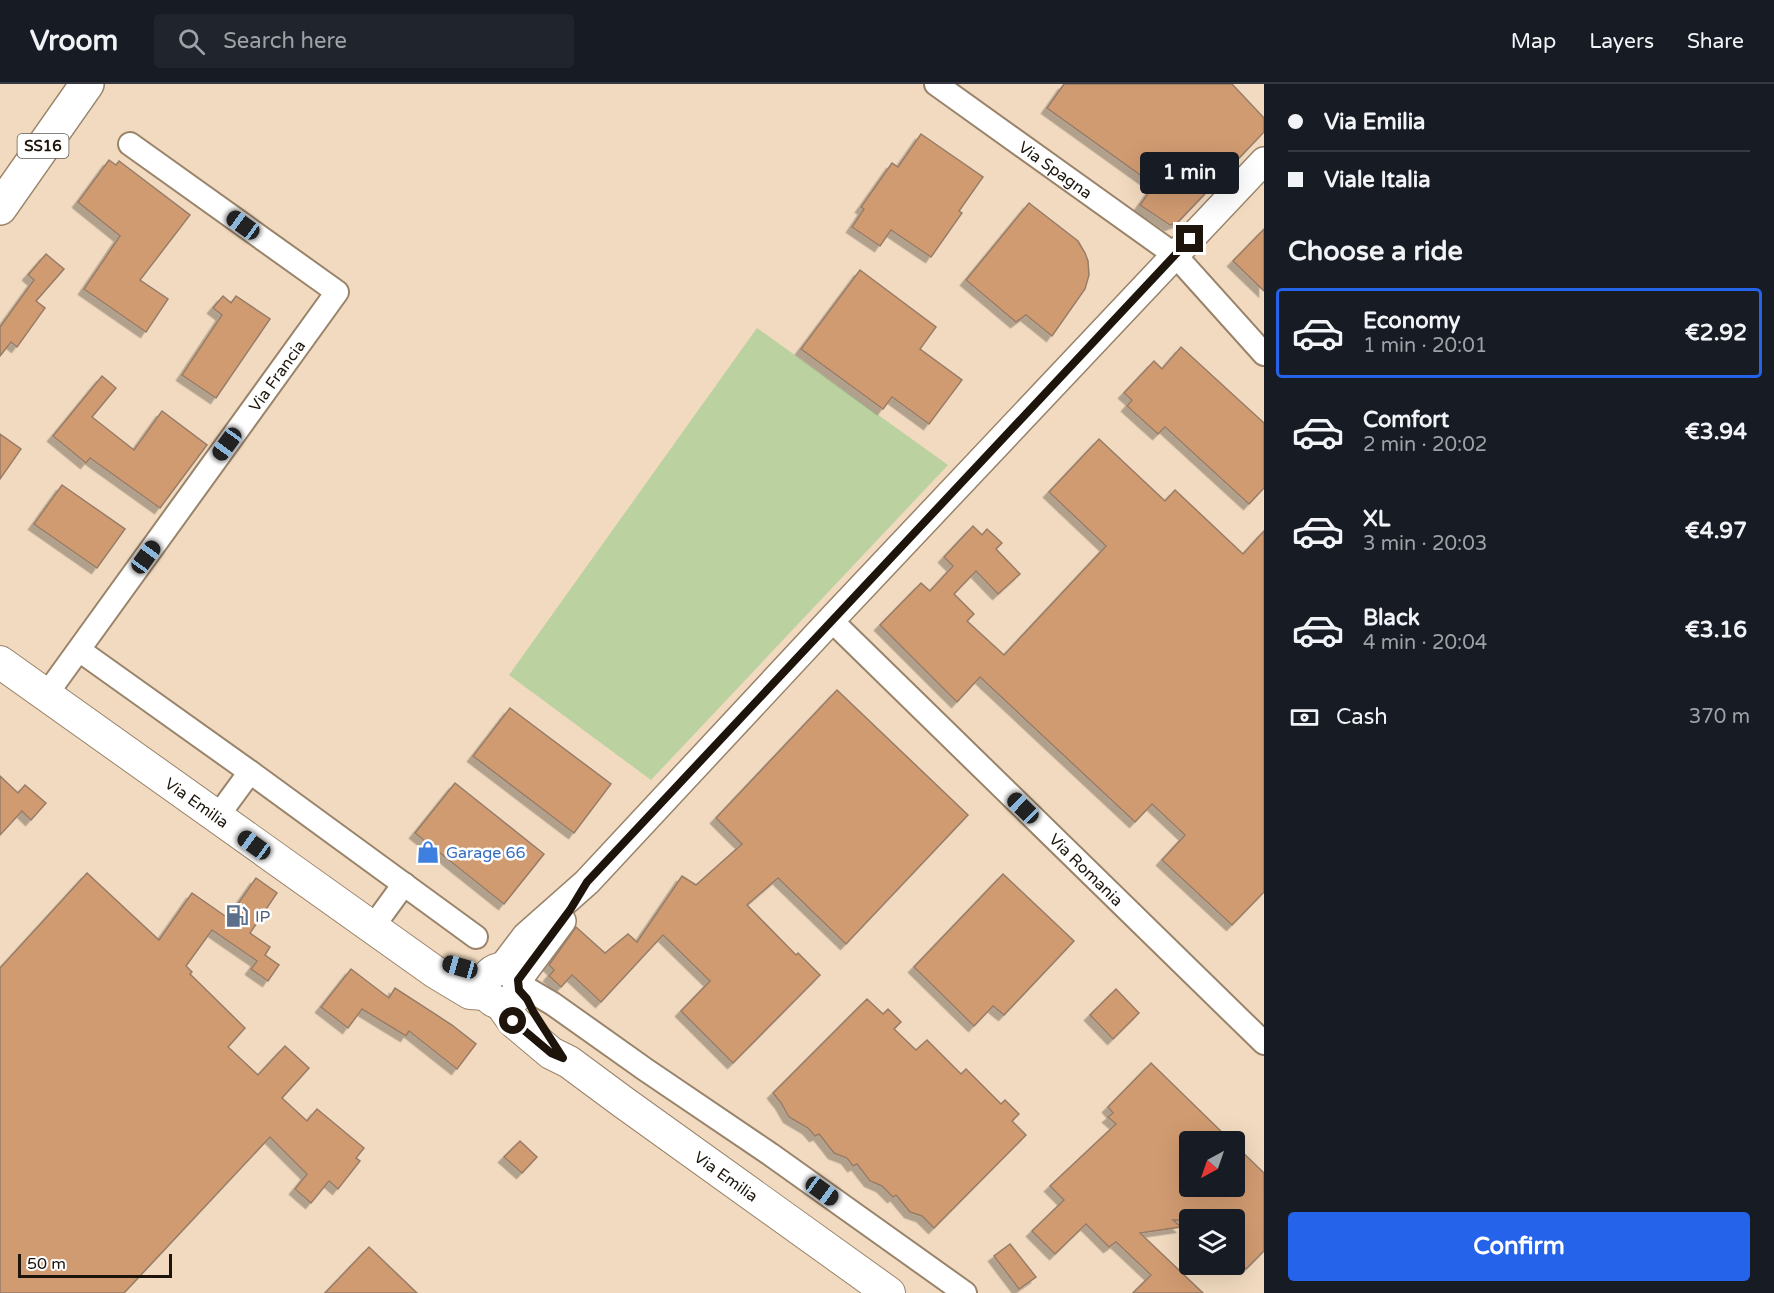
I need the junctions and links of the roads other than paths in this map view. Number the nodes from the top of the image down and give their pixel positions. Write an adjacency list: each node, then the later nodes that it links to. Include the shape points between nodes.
1 (87, 84): 5 (main road, SS16)
2 (936, 84): 6 (street, Via Spagna)
3 (130, 144): 9 (street, Via Francia, via 337,292)
4 (1264, 161): 6 (street)
5 (0, 208)
6 (1175, 255): 7 (street, Via Spagna); 8 (street)
7 (1264, 354)
8 (831, 620): 17 (street, via 587,882 570,910); 18 (street, Via Romania)
9 (79, 650): 11 (street, Via Francia); 12 (street)
10 (0, 662): 11 (main road, Via Emilia)
11 (46, 695): 13 (main road, Via Emilia)
12 (249, 772): 13 (street); 14 (street)
13 (217, 818): 15 (main road, Via Emilia)
14 (404, 884): 15 (street); 16 (street)
15 (372, 928): 17 (main road, Via Emilia, via 470,993)
16 (476, 937)
17 (505, 985): 19 (street, via 553,1004); 20 (main road, Via Emilia, via 513,1021 551,1053)
18 (1264, 1043)
19 (646, 1070): 20 (street); 22 (street)
20 (622, 1102): 21 (main road, Via Emilia)
21 (889, 1293)
22 (965, 1293)

